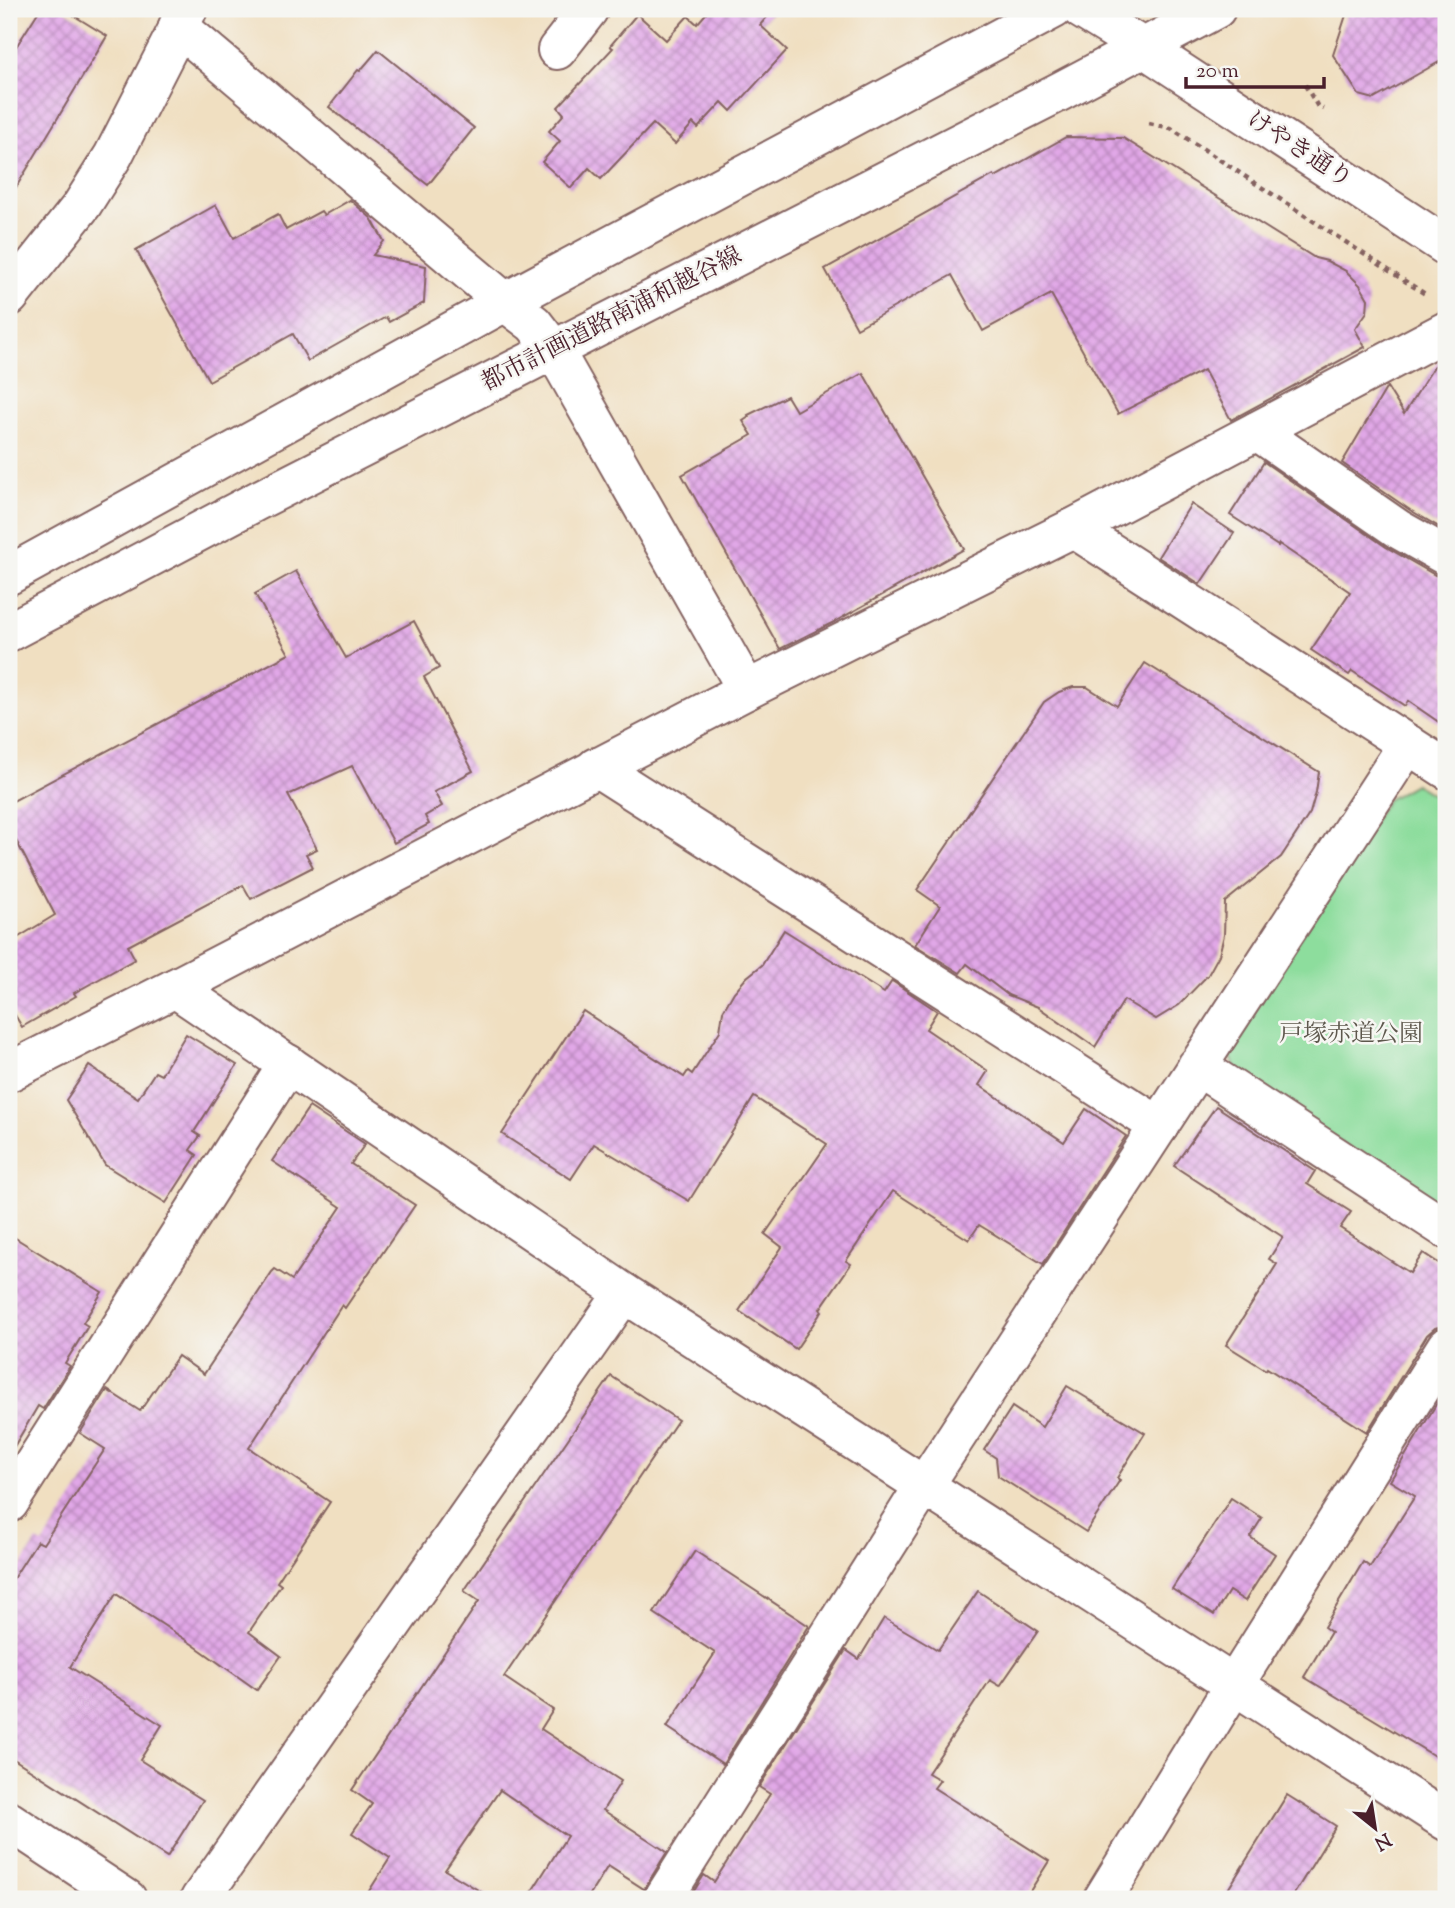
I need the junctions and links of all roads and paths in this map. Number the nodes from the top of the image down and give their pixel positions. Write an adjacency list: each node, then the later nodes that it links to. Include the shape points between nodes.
1 (589, 9): 7 (street)
2 (1054, 9): 13 (street)
3 (1081, 9): 6 (street, けやき通り)
4 (1216, 9): 6 (street, 都市計画道路南浦和越谷線)
5 (183, 17): 12 (street, via 113,156 82,205); 13 (street)
6 (1144, 48): 11 (street, けやき通り); 15 (street, 都市計画道路南浦和越谷線)
7 (557, 50)
8 (1305, 85): 9 (path, via 1318,107)
9 (1330, 114)
10 (1149, 123): 14 (path, via 1171,128)
11 (1446, 246)
12 (9, 297)
13 (505, 302): 15 (street, via 534,324); 19 (street)
14 (1441, 316): 16 (street)
15 (554, 350): 20 (street, 都市計画道路南浦和越谷線); 21 (street)
16 (1257, 431): 17 (street); 18 (street, via 1398,529)
17 (1073, 528): 21 (street); 22 (street)
18 (1446, 556)
19 (9, 575)
20 (9, 632)
21 (747, 690): 23 (street)
22 (1408, 744): 24 (street); 27 (street)
23 (596, 768): 25 (street); 29 (street)
24 (1446, 769)
25 (175, 988): 26 (street); 28 (street)
26 (288, 1064): 31 (street); 34 (street)
27 (1197, 1066): 29 (street); 30 (street)
28 (9, 1072)
29 (1159, 1126): 33 (street)
30 (1446, 1229)
31 (624, 1293): 33 (street); 39 (street)
32 (1446, 1347): 35 (street)
33 (925, 1486): 35 (street); 40 (street)
34 (9, 1503)
35 (1234, 1685): 37 (street); 41 (street)
36 (9, 1821): 38 (street)
37 (1446, 1821)
38 (128, 1899)
39 (200, 1899)
40 (663, 1899)
41 (1103, 1899)

